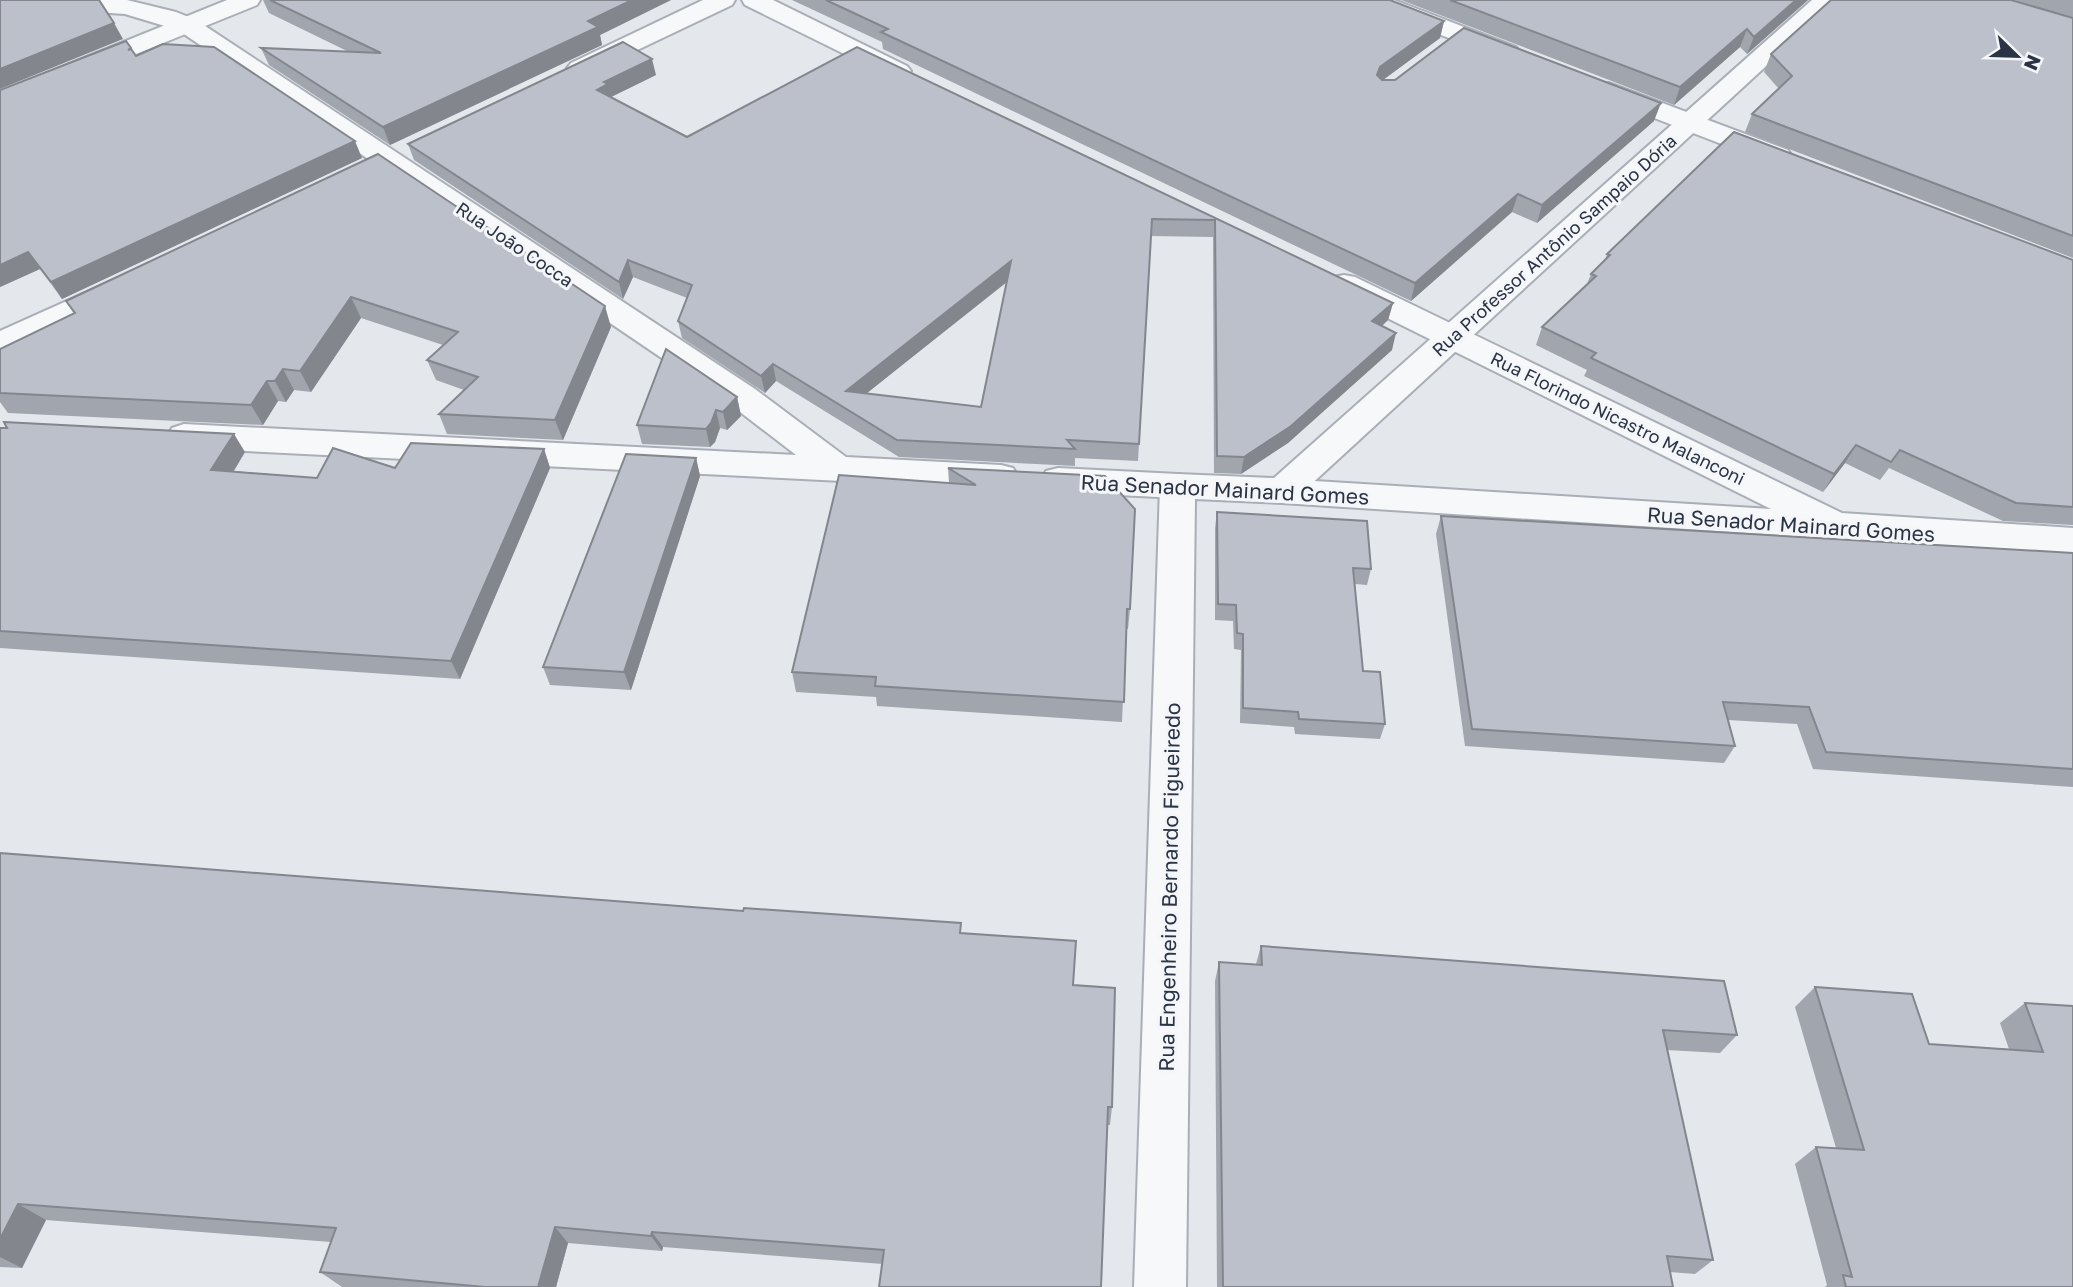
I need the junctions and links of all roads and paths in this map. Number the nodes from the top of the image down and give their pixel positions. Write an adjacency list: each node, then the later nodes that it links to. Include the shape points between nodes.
1 (16, 0): 7 (street, Rua João Cocca, via 127,7)
2 (247, 0): 7 (street)
3 (723, 0): 9 (street)
4 (754, 0): 11 (street)
5 (1373, 0): 8 (street)
6 (1826, 0): 13 (street, Rua Professor Antônio Sampaio Dória)
7 (187, 25): 12 (street); 20 (street, Rua João Cocca, via 743,397)
8 (1537, 63)
9 (562, 77)
10 (1588, 83): 13 (street)
11 (926, 84)
12 (0, 101)
13 (1690, 122): 14 (street); 17 (street, Rua Professor Antônio Sampaio Dória)
14 (1805, 167)
15 (1315, 271): 17 (street, Rua Florindo Nicastro Malanconi)
16 (138, 279): 18 (street)
17 (1452, 337): 22 (street, Rua Professor Antônio Sampaio Dória); 23 (street, Rua Florindo Nicastro Malanconi)
18 (0, 344)
19 (153, 434): 20 (street, Rua Senador Mainard Gomes)
20 (838, 469): 21 (street, Rua Senador Mainard Gomes)
21 (1178, 486): 22 (street, Rua Senador Mainard Gomes); 25 (street, Rua Engenheiro Bernardo Figueiredo)
22 (1282, 491): 23 (street, Rua Senador Mainard Gomes)
23 (1838, 527): 24 (street, Rua Senador Mainard Gomes)
24 (2073, 541)
25 (1160, 1287)

